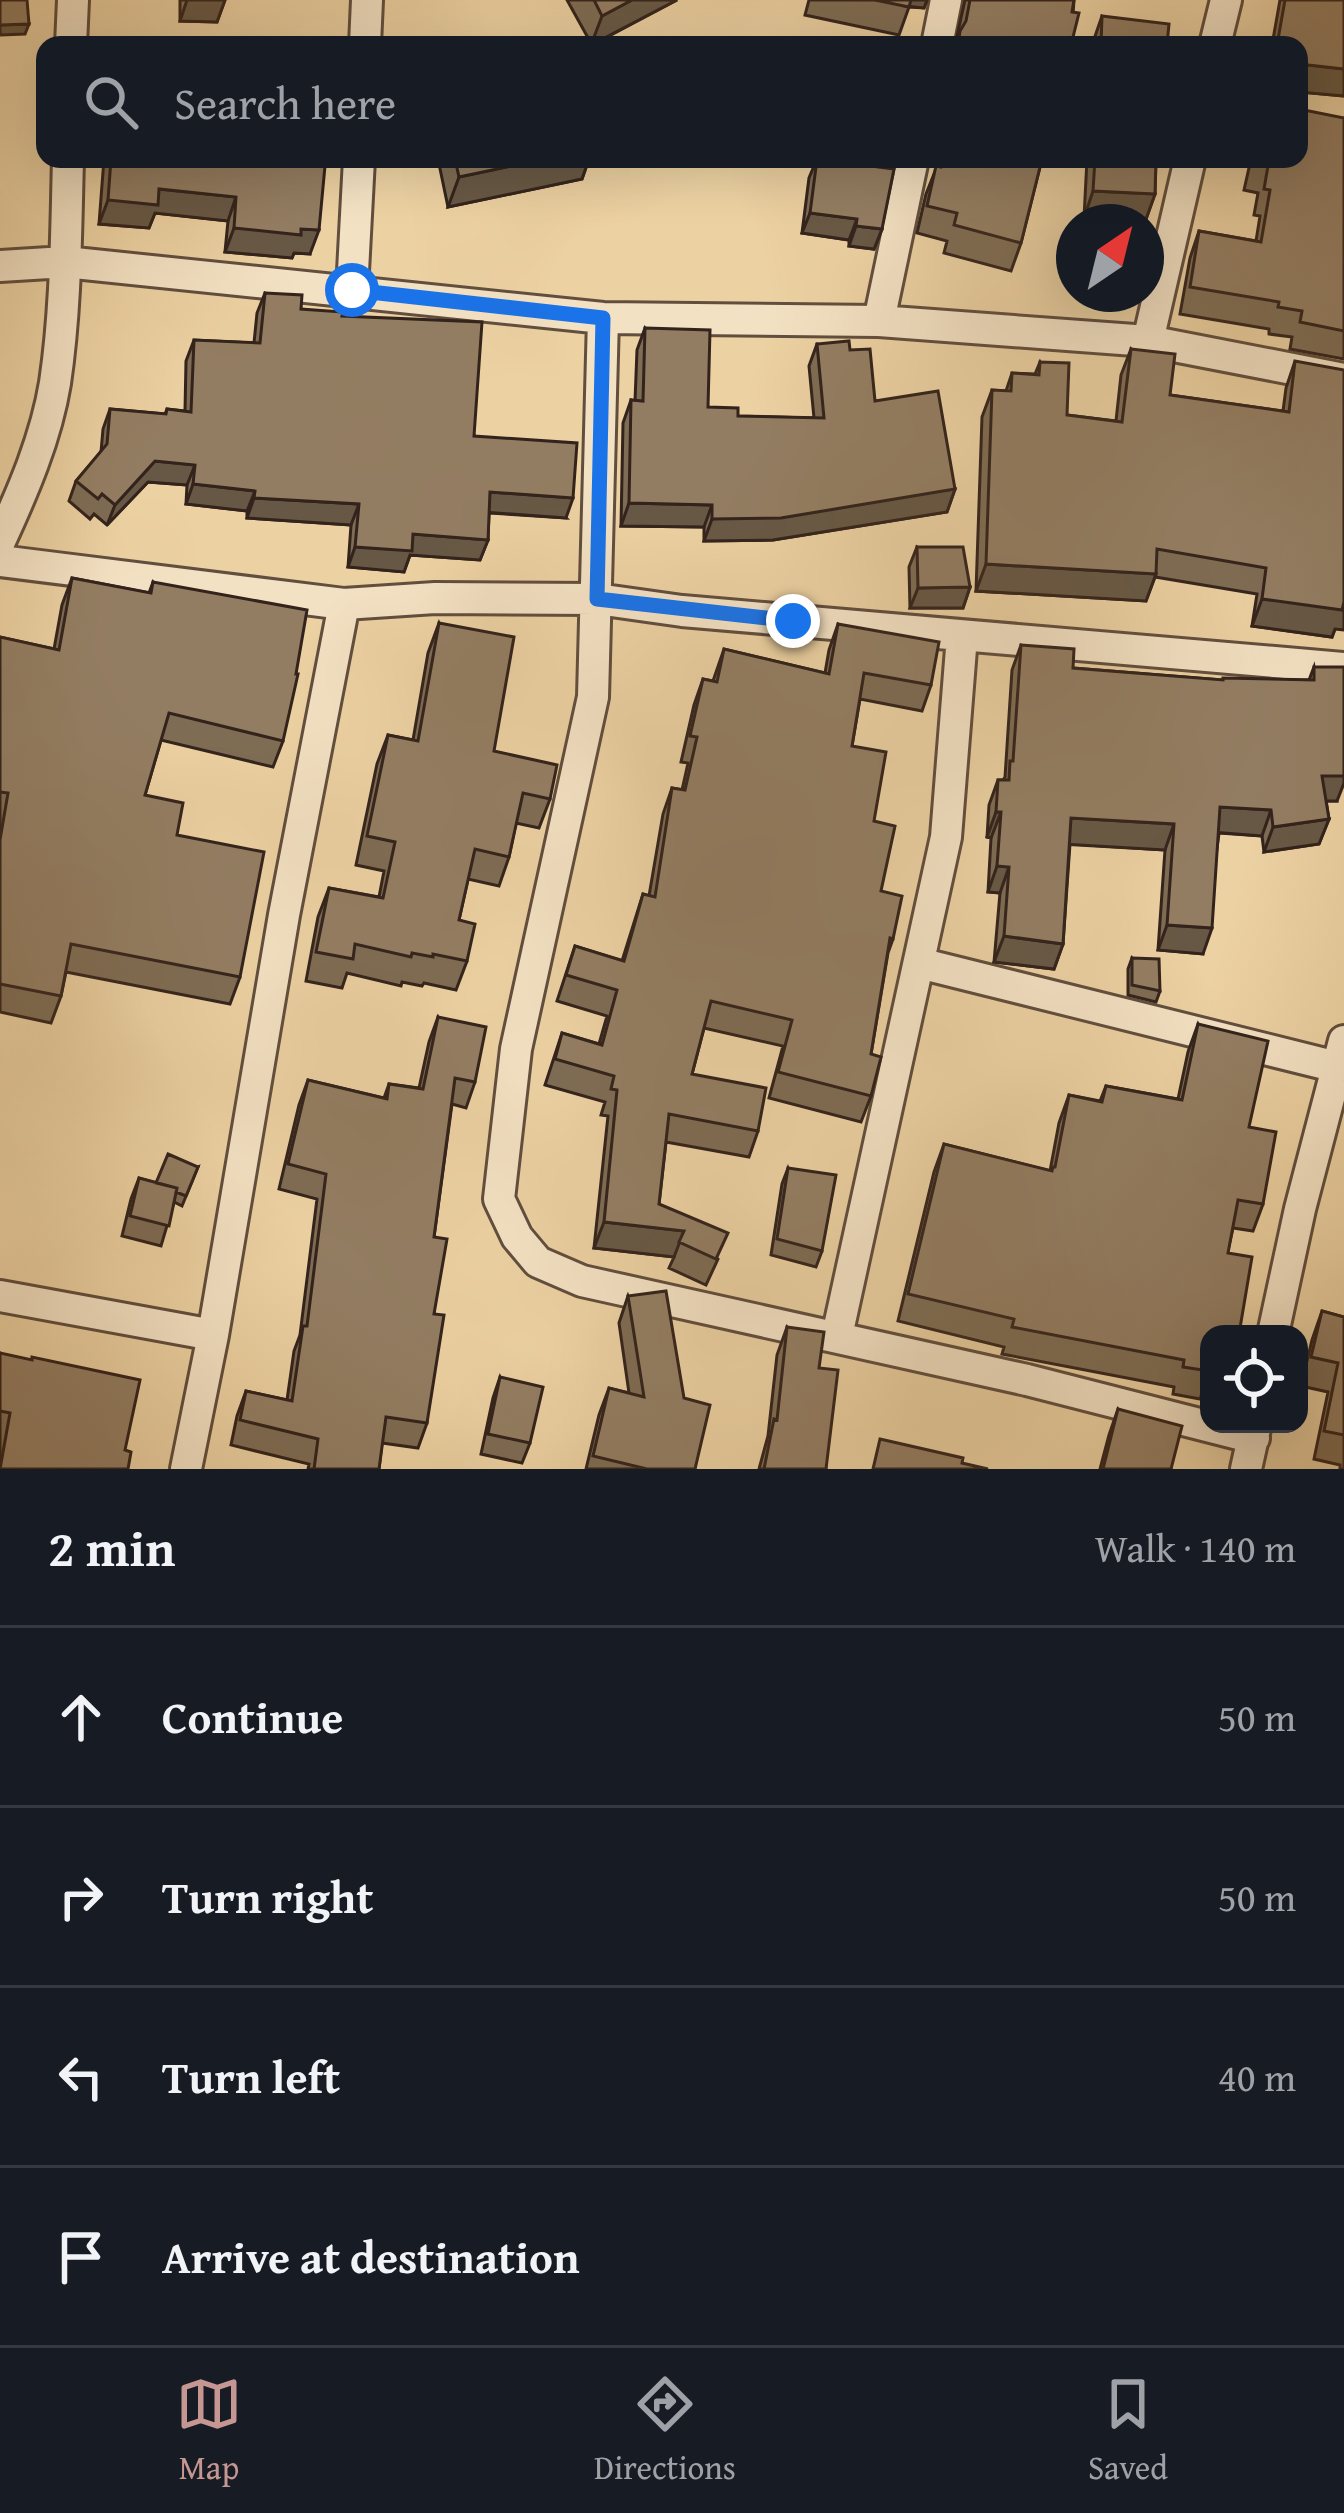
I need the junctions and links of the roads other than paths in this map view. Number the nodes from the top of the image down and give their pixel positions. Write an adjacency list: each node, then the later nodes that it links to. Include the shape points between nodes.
1 (73, 0): 5 (street)
2 (367, 0): 6 (street)
3 (946, 0): 7 (street)
4 (1226, 0): 8 (street)
5 (71, 36)
6 (365, 36)
7 (939, 36)
8 (1218, 36)
9 (68, 168): 13 (street)
10 (359, 168): 15 (street)
11 (911, 168): 17 (street)
12 (1188, 168): 18 (street)
13 (65, 262): 14 (street); 15 (street); 20 (street, via 54,385 29,477)
14 (0, 266)
15 (352, 290): 16 (street)
16 (603, 318): 17 (street); 22 (street)
17 (879, 321): 18 (street)
18 (1148, 340): 19 (street)
19 (1344, 379)
20 (0, 541)
21 (0, 561): 23 (street)
22 (597, 599): 23 (street); 24 (street); 32 (street, via 593,697 516,1049 499,1199 538,1262 582,1281)
23 (344, 604): 31 (street)
24 (962, 636): 25 (street); 26 (street, via 946,837)
25 (1344, 668)
26 (919, 963): 27 (street); 32 (street)
27 (1341, 1054): 28 (street)
28 (1336, 1100): 30 (street, via 1300,1209)
29 (0, 1296): 31 (street)
30 (1275, 1325)
31 (213, 1336): 35 (street)
32 (837, 1336): 33 (street)
33 (1200, 1419)
34 (1255, 1433): 36 (street)
35 (187, 1469)
36 (1246, 1469)

